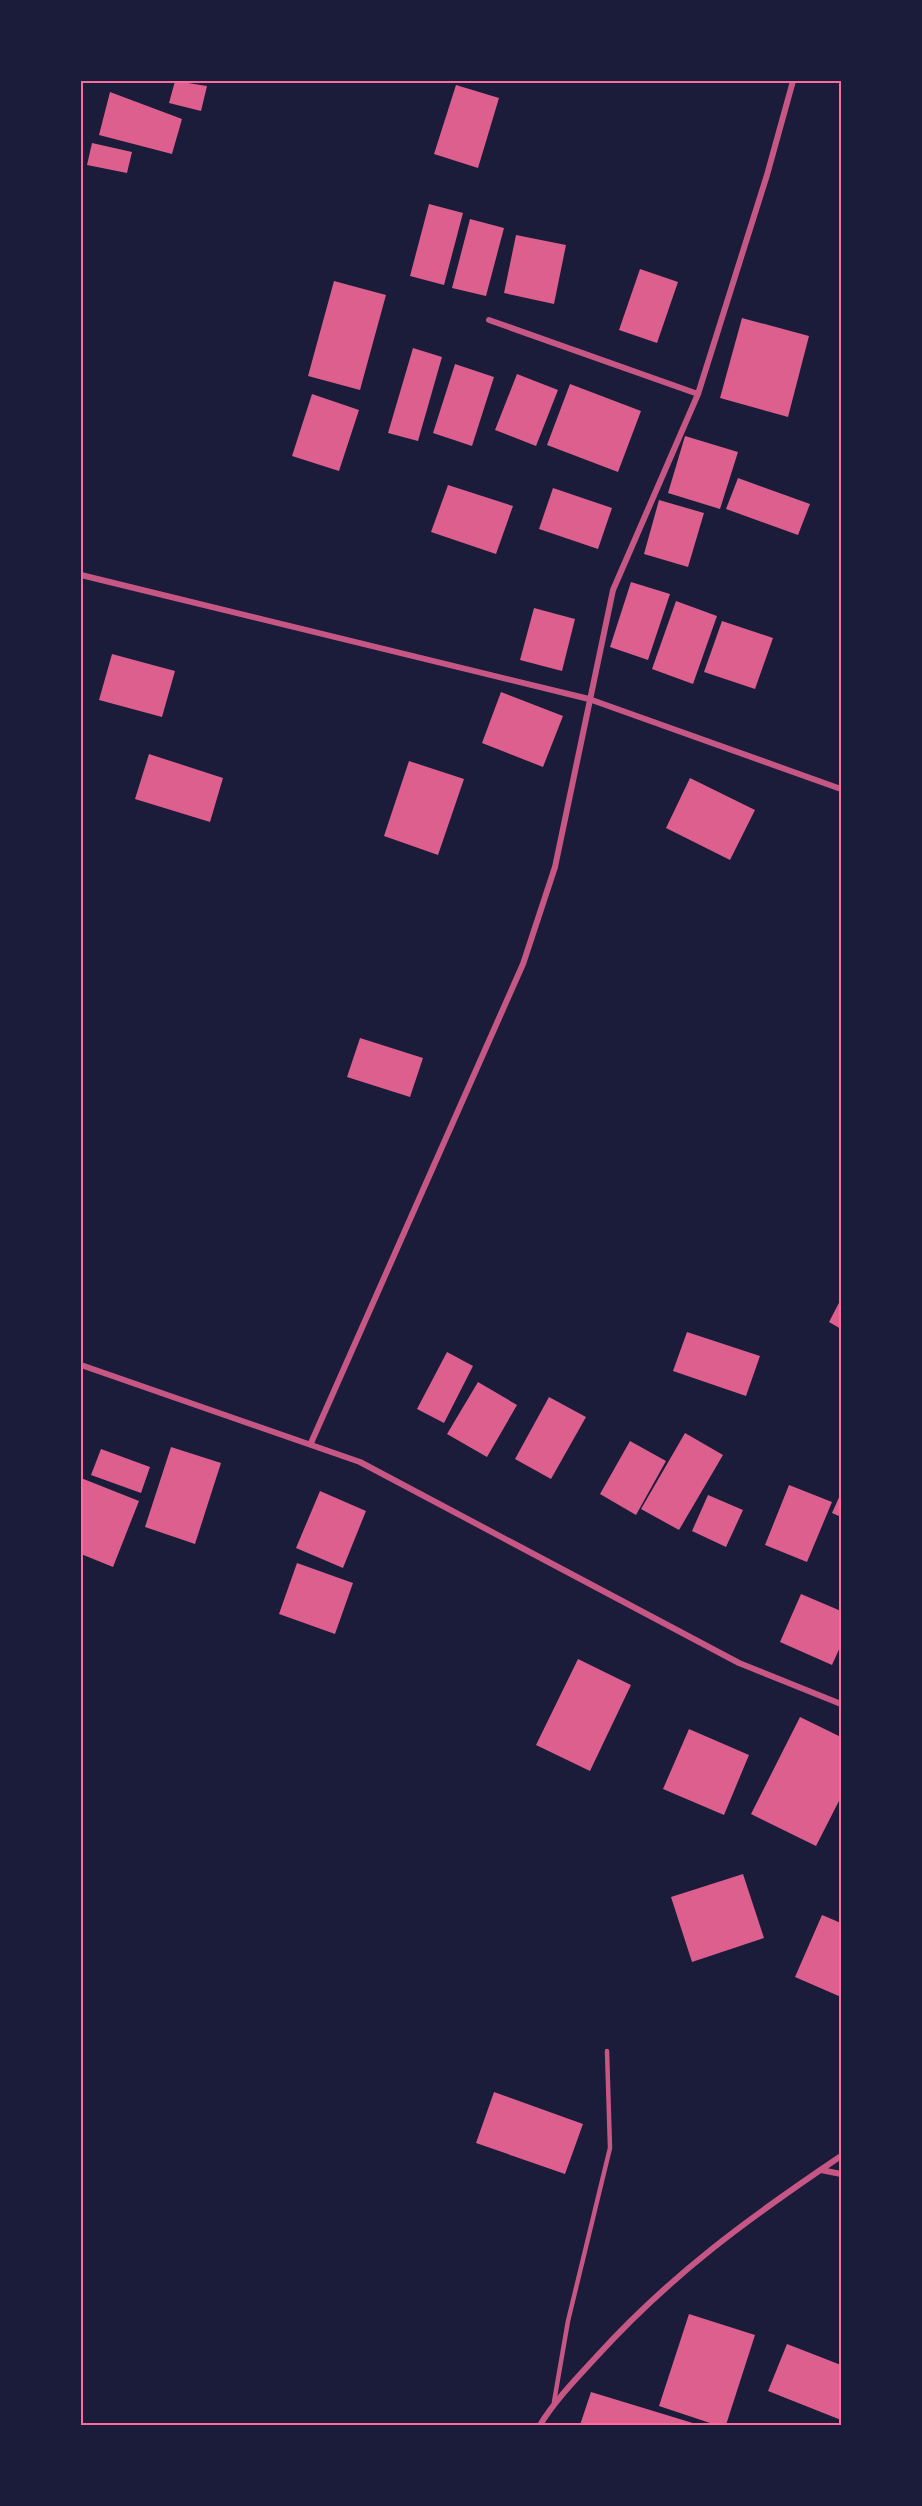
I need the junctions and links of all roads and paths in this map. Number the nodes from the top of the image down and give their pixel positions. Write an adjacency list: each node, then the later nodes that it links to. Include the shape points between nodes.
1 (793, 81): 3 (street, via 768,175)
2 (489, 320): 3 (street)
3 (698, 394): 5 (street, via 613,590)
4 (81, 575): 5 (street)
5 (589, 699): 6 (street); 8 (street, via 555,867 523,964)
6 (841, 789)
7 (81, 1365): 8 (street)
8 (311, 1443): 9 (street, via 360,1462 739,1663)
9 (841, 1704)
10 (607, 2051): 14 (lane, via 610,2148 568,2321)
11 (841, 2156): 12 (street)
12 (821, 2170): 13 (street); 14 (street, via 733,2230 678,2275 637,2312)
13 (841, 2174)
14 (554, 2402): 15 (street)
15 (540, 2425)

